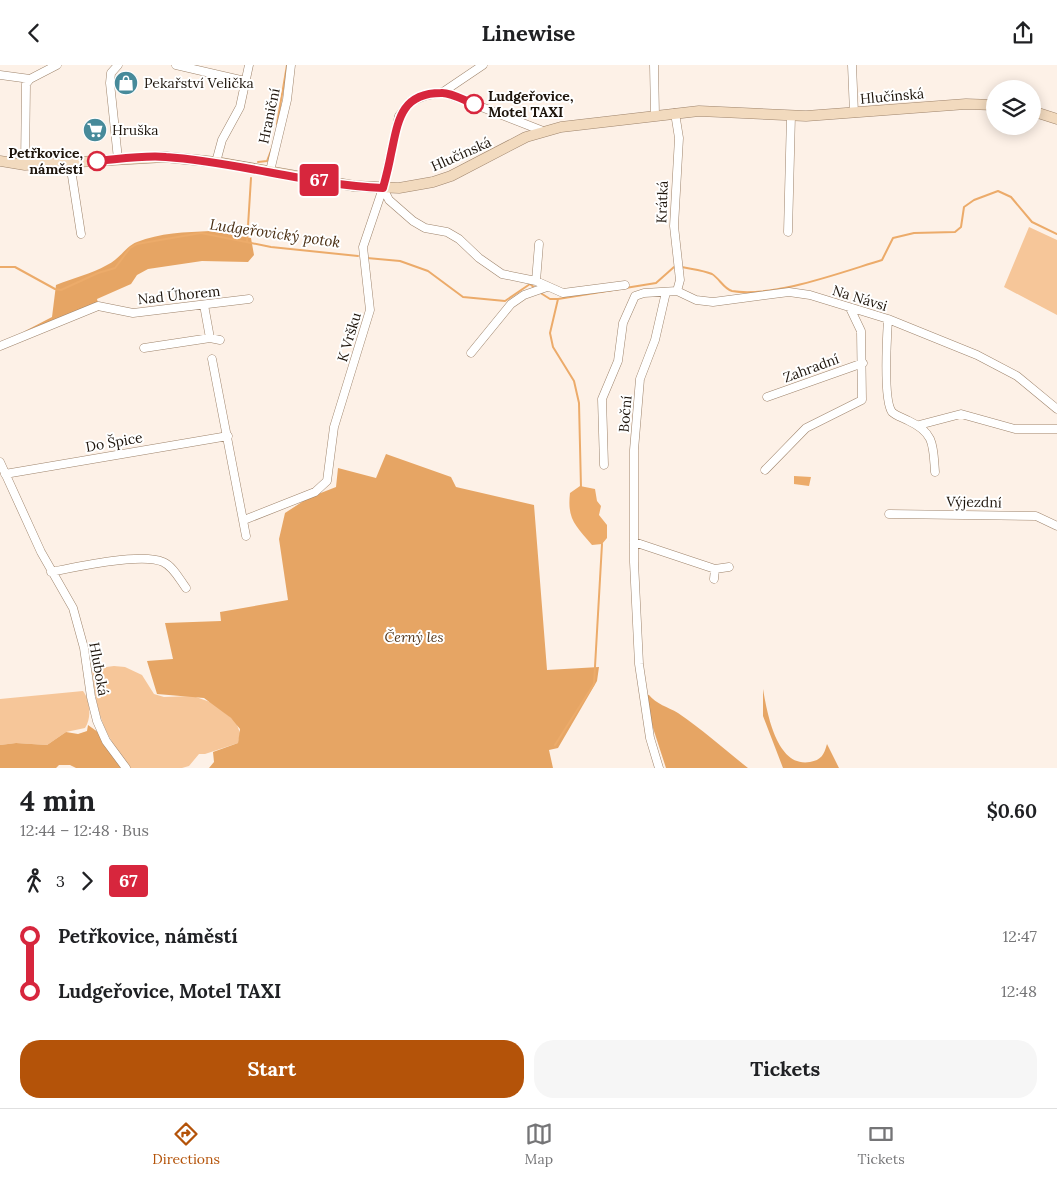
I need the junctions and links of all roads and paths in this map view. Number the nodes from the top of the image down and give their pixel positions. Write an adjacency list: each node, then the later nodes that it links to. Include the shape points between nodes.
1 (57, 65): 10 (street)
2 (118, 65): 21 (street, via 111,73 110,83)
3 (176, 65): 11 (street)
4 (249, 65): 11 (street)
5 (291, 65): 26 (street, Hraniční, via 287,100)
6 (483, 65): 12 (street, K Vršku)
7 (654, 65): 17 (street)
8 (852, 65): 15 (street)
9 (0, 75): 10 (street)
10 (30, 79): 25 (street, via 25,92)
11 (245, 81): 23 (street, via 240,107 222,140)
12 (443, 92): 20 (street, Hlučínská); 27 (street, K Vršku, via 410,102 402,111)
13 (986, 105): 15 (street, Hlučínská, via 957,104)
14 (675, 113): 17 (street, Hlučínská); 18 (street, Hlučínská, via 718,111); 34 (street, Krátká, via 678,138 673,208 680,280)
15 (854, 113): 18 (street, Hlučínská)
16 (1041, 114): 19 (street)
17 (655, 115): 20 (street, Hlučínská)
18 (791, 115): 28 (street)
19 (1057, 119)
20 (543, 131): 27 (street, Hlučínská, via 451,176 415,186)
21 (118, 159): 23 (street, Hlučínská, via 165,157); 24 (street, Hlučínská)
22 (0, 161): 25 (street, Hlučínská)
23 (216, 162): 26 (street, Hlučínská)
24 (70, 163): 25 (street, Hlučínská); 29 (street)
25 (25, 165)
26 (270, 171): 27 (street, Hlučínská)
27 (383, 188): 31 (street, via 389,200 419,225 459,239 493,269); 58 (street, K Vršku, via 363,247 370,310 334,427 327,481 315,492)
28 (788, 232)
29 (81, 235)
30 (539, 244): 31 (street)
31 (536, 281): 33 (street)
32 (625, 285): 33 (street, via 563,293)
33 (541, 290): 44 (street, via 524,295 512,304)
34 (677, 291): 35 (street, Na Návsi); 38 (street, Na Návsi, via 696,300 713,302 789,292)
35 (666, 292): 53 (street, Na Návsi, via 635,296 623,323 618,361 602,399); 61 (street, Boční, via 655,340 640,379 634,450)
36 (248, 299): 37 (street, Nad Úhorem)
37 (204, 305): 40 (street); 42 (street, Nad Úhorem, via 133,313 98,306)
38 (850, 308): 39 (street, Na Návsi); 46 (street, via 861,331)
39 (888, 319): 48 (street, Na Návsi, via 977,355 1017,376); 49 (street, via 889,406 893,413)
40 (210, 338): 41 (street); 43 (street)
41 (220, 341)
42 (0, 346)
43 (144, 348)
44 (471, 353)
45 (212, 359): 51 (street)
46 (863, 363): 47 (street, Zahradní); 54 (street, via 862,400 806,428)
47 (767, 397)
48 (1057, 409)
49 (919, 425): 50 (street, via 961,414 1015,429); 55 (street, via 932,441)
50 (1057, 429)
51 (228, 436): 56 (street, Do Špice); 58 (street)
52 (0, 462): 56 (street, Hluboká)
53 (604, 465)
54 (766, 470)
55 (935, 472)
56 (5, 474): 64 (street, Hluboká)
57 (889, 514): 59 (street, Výjezdní, via 1036,516)
58 (244, 520): 60 (street)
59 (1057, 526)
60 (246, 536)
61 (634, 542): 63 (street); 68 (street, Boční, via 639,664 650,738)
62 (729, 567): 63 (street)
63 (714, 569): 65 (street)
64 (51, 572): 66 (street, via 147,559 164,562); 67 (street, Hluboká, via 73,608 79,625 97,721 106,741)
65 (714, 579)
66 (186, 588)
67 (126, 768)
68 (659, 768)

